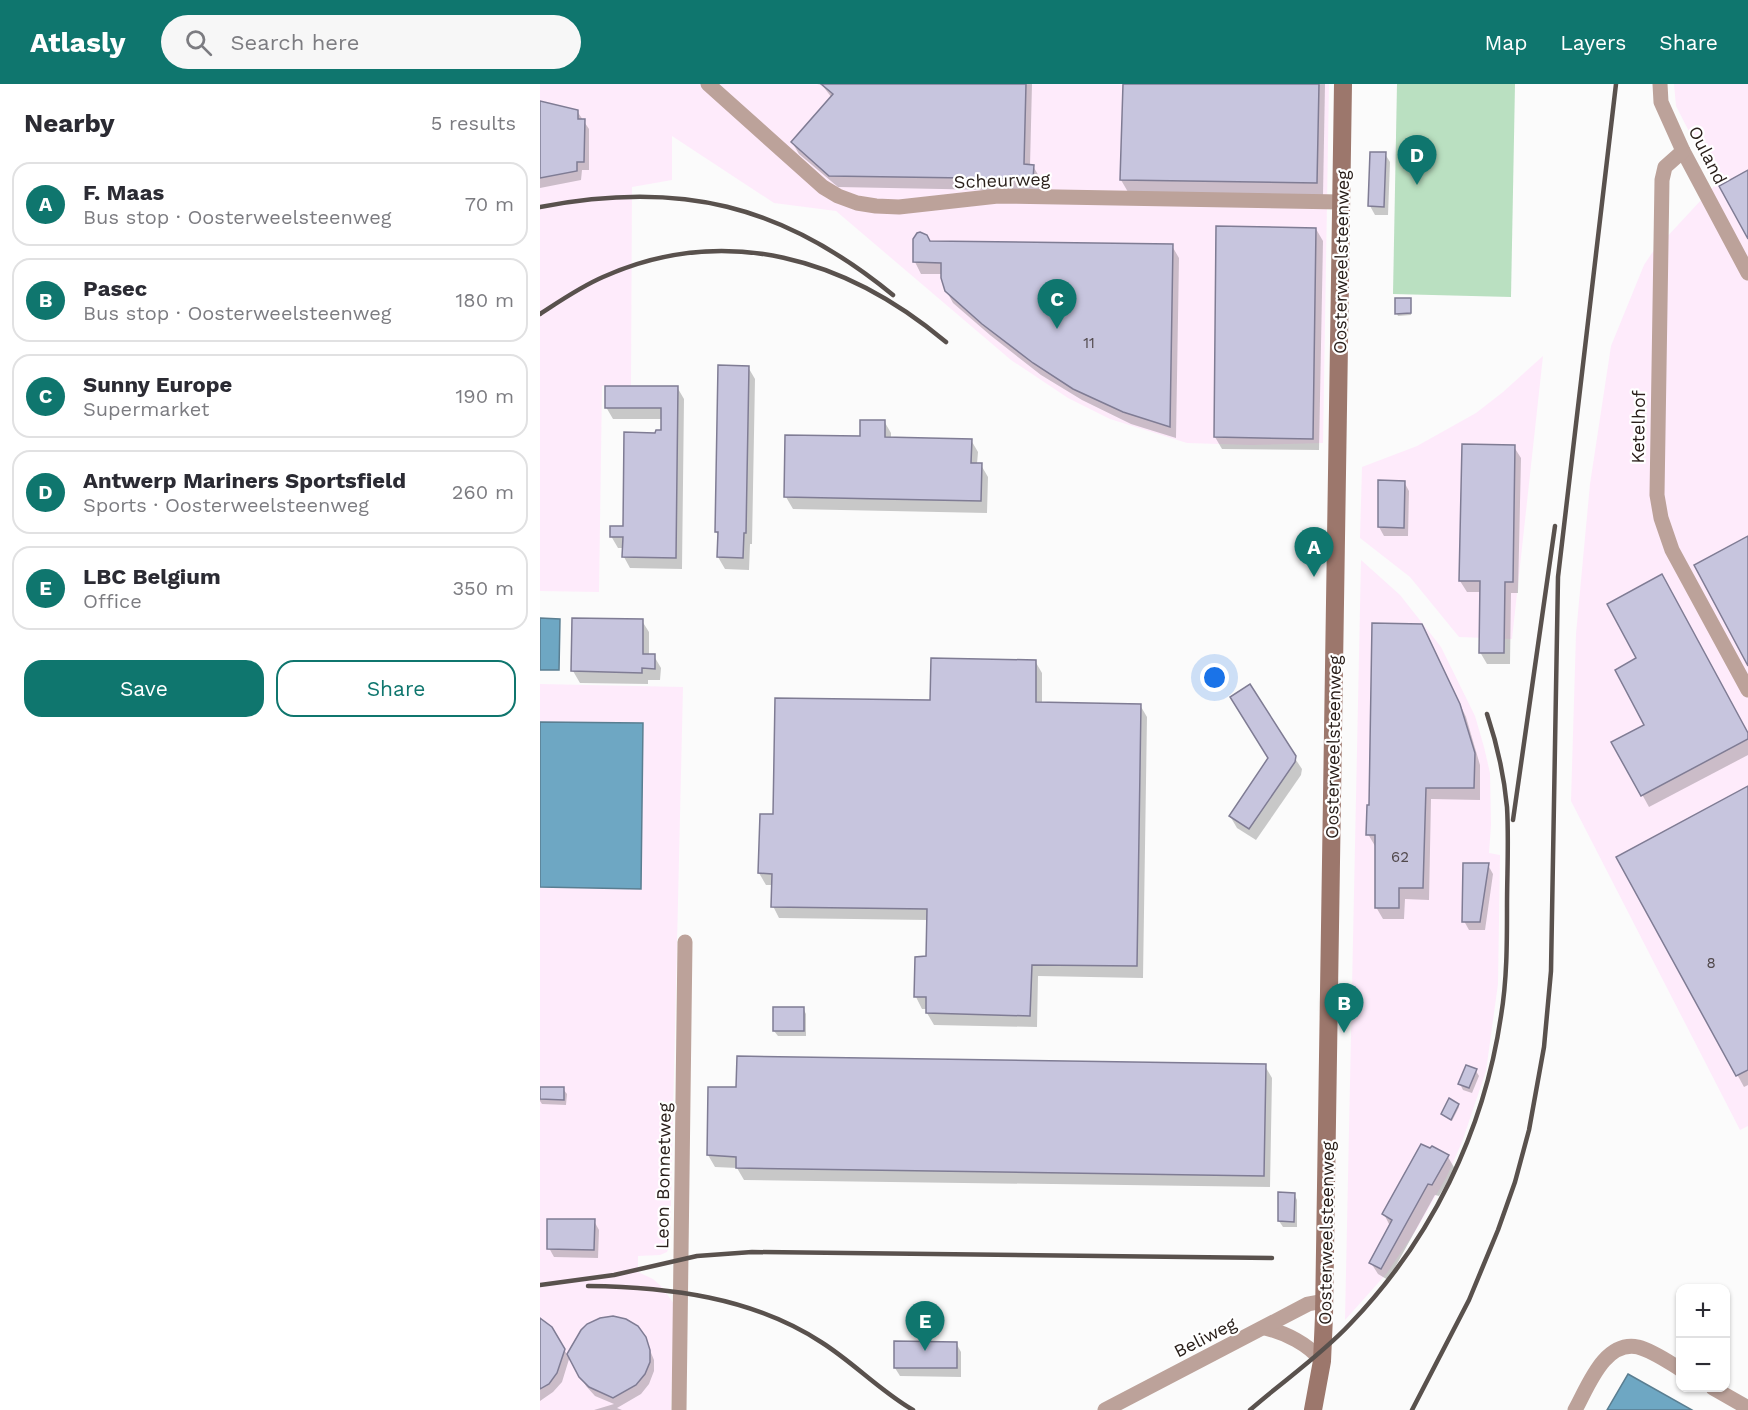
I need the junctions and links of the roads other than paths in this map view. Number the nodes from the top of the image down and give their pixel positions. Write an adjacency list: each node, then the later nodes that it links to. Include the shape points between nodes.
1 (708, 84): 5 (street, Scheurweg, via 823,187 857,203 899,207 998,196)
2 (1343, 84): 5 (main road, Oosterweelsteenweg)
3 (1660, 84): 4 (street, Ouland, via 1661,102)
4 (1683, 151): 6 (street, Ouland); 7 (street, Ketelhof, via 1665,167 1662,180 1657,495 1660,518 1672,550)
5 (1341, 202): 9 (main road, Oosterweelsteenweg)
6 (1748, 273)
7 (1748, 690)
8 (685, 942): 15 (street, Leon Bonnetweg)
9 (1324, 1301): 10 (street, Beliweg, via 1308,1304); 11 (main road, Oosterweelsteenweg)
10 (1265, 1328): 11 (street, via 1294,1339); 16 (street, Beliweg)
11 (1322, 1361): 17 (main road, Oosterweelsteenweg)
12 (1676, 1366): 18 (street, via 1636,1347 1619,1348 1605,1359)
13 (1720, 1392): 14 (street)
14 (1748, 1408)
15 (679, 1410)
16 (1105, 1410)
17 (1313, 1410)
18 (1575, 1410)

